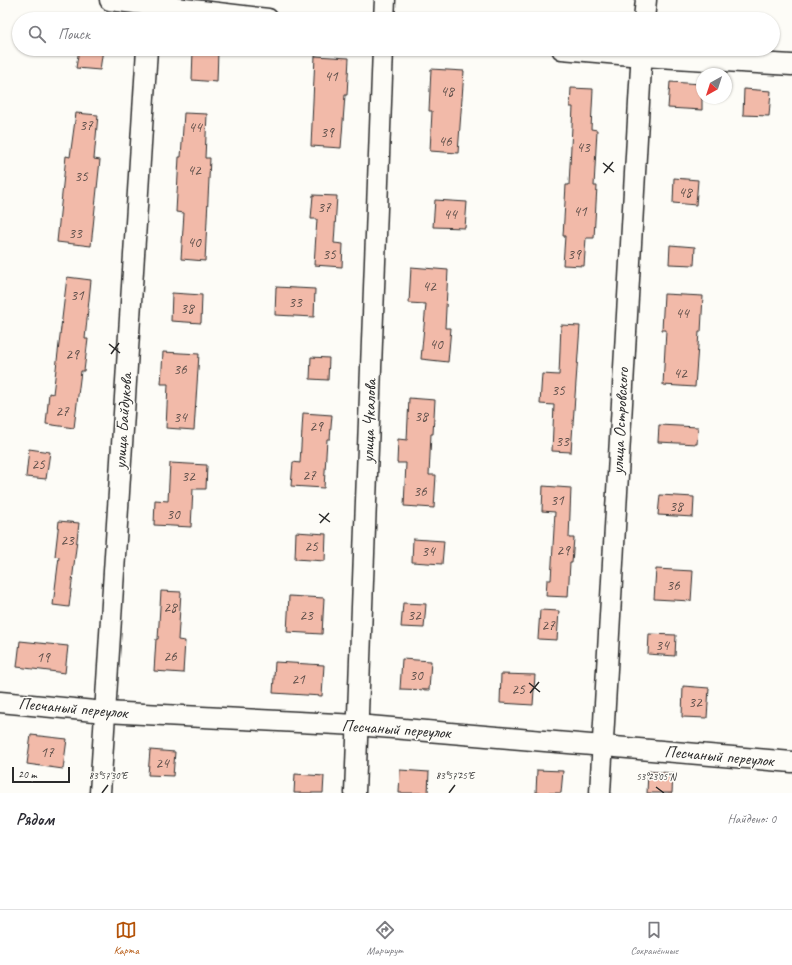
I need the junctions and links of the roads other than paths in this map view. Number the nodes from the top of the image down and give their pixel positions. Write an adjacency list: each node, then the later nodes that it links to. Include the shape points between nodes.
1 (110, 0): 4 (street)
2 (385, 0): 5 (street)
3 (646, 0): 6 (street)
4 (149, 12)
5 (384, 12)
6 (645, 12)
7 (147, 56): 13 (street, улица Байдукова)
8 (383, 56): 14 (street, улица Чкалова)
9 (642, 56): 15 (street, улица Островского)
10 (680, 56): 11 (street)
11 (792, 65)
12 (0, 702): 13 (street, Песчаный переулок)
13 (105, 712): 14 (street, Песчаный переулок); 17 (street, улица Байдукова)
14 (357, 725): 15 (street, Песчаный переулок); 18 (street, улица Чкалова)
15 (602, 746): 16 (street, Песчаный переулок); 19 (street, улица Островского)
16 (792, 762)
17 (100, 793)
18 (355, 793)
19 (600, 793)

